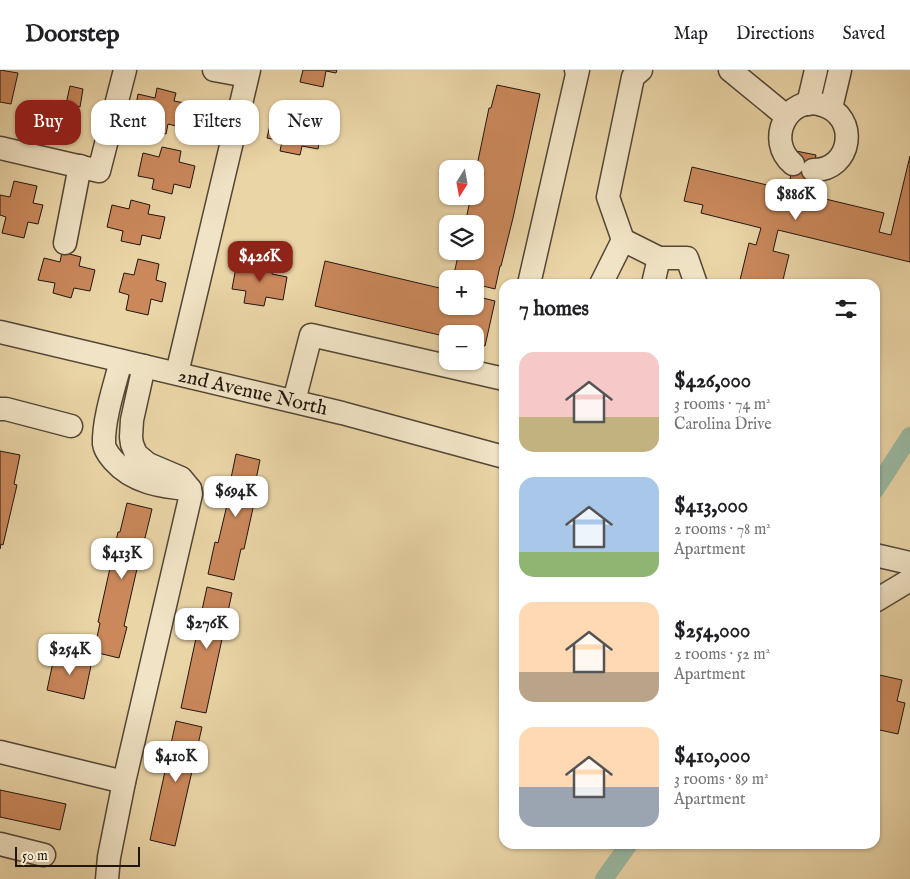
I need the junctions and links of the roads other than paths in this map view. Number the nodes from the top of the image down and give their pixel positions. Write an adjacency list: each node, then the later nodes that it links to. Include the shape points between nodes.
1 (124, 70): 13 (street, via 99,170)
2 (214, 70): 8 (street)
3 (576, 70): 17 (street)
4 (641, 70): 14 (street, via 633,77 608,197)
5 (730, 70): 11 (street)
6 (816, 70): 9 (street)
7 (840, 70): 10 (street)
8 (248, 73): 24 (street)
9 (808, 104): 10 (street); 11 (street)
10 (831, 108): 11 (street, via 840,116 847,137 840,159 820,170 803,167 788,159 782,150 781,126)
11 (786, 116)
12 (0, 148): 13 (street)
13 (80, 166): 15 (street)
14 (623, 240): 16 (street); 18 (street)
15 (65, 243)
16 (659, 258): 19 (street); 20 (street, via 687,258)
17 (530, 279)
18 (604, 279)
19 (654, 279)
20 (694, 279)
21 (0, 332): 22 (street, 2nd Avenue North)
22 (121, 360): 23 (street, 2nd Avenue North); 30 (street, via 104,432 107,453 126,473 146,482)
23 (144, 366): 24 (street, 2nd Avenue North); 30 (street, via 132,420 132,444 136,454 148,464 181,478)
24 (177, 373): 26 (street, 2nd Avenue North)
25 (499, 378): 26 (street, via 310,335)
26 (294, 401): 29 (street, 2nd Avenue North)
27 (0, 409): 28 (street)
28 (71, 426)
29 (499, 456)
30 (190, 489): 36 (street)
31 (880, 556): 32 (street)
32 (910, 563)
33 (910, 580): 34 (street)
34 (880, 598)
35 (0, 752): 36 (street)
36 (124, 782): 39 (street, via 108,857)
37 (0, 844): 38 (street)
38 (44, 855)
39 (107, 879)

